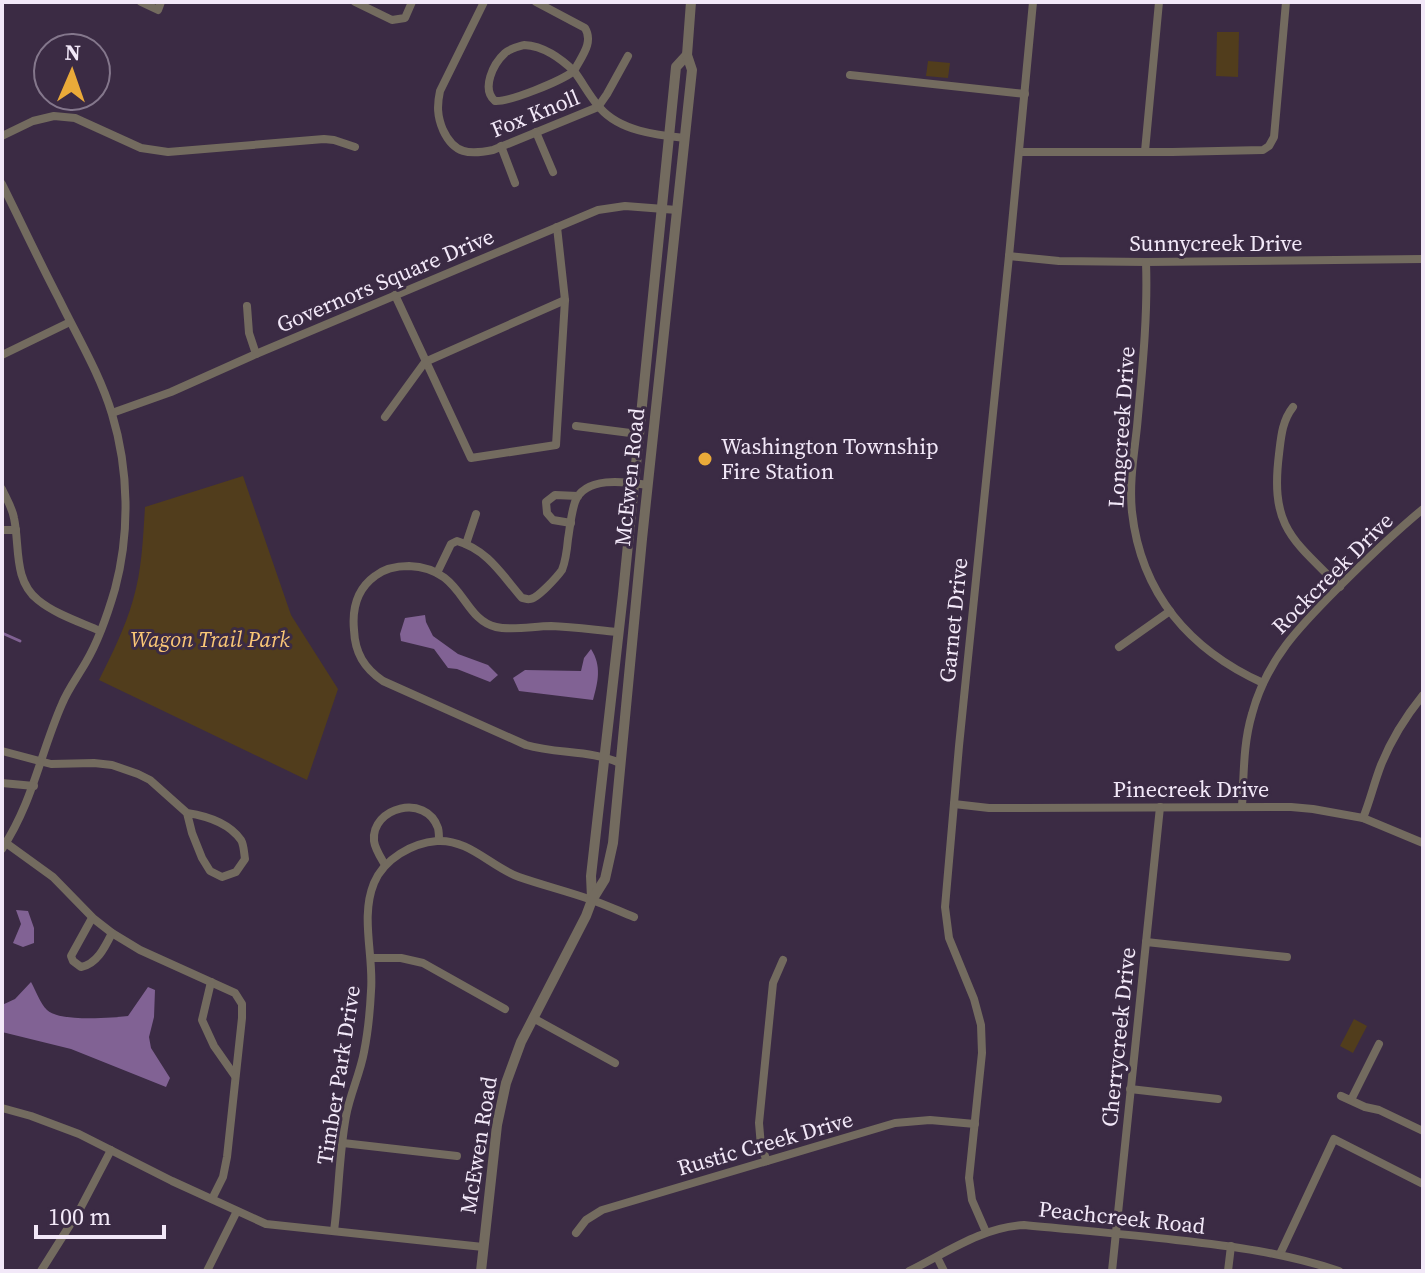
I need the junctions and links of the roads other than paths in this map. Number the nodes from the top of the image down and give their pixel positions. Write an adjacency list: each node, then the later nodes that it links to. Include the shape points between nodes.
1 (141, 2): 2 (street, via 158,10)
2 (161, 2)
3 (355, 2): 4 (street, via 392,20 405,18)
4 (412, 2)
5 (484, 2): 21 (street, Fox Knoll, via 440,91 437,111 447,139 457,149 472,153)
6 (536, 2): 13 (street, Fox Knoll, via 584,26 589,34)
7 (691, 2): 11 (street, McEwen Road)
8 (1033, 2): 15 (street, Garnet Drive)
9 (1159, 2): 23 (street)
10 (1286, 2): 23 (street, via 1269,146 1257,152)
11 (687, 55): 19 (street, McEwen Road, via 676,67); 20 (street, McEwen Road, via 692,70)
12 (628, 56): 16 (street, Fox Knoll)
13 (574, 71): 13 (street, Fox Knoll, via 539,48 515,47 495,67 489,95 503,101); 16 (street, Fox Knoll)
14 (850, 75): 15 (street)
15 (1025, 94): 24 (street, Garnet Drive)
16 (598, 107): 17 (street, Fox Knoll); 19 (street, via 629,127)
17 (536, 132): 21 (street, Fox Knoll); 25 (street)
18 (2, 136): 22 (street, via 43,118 64,117 155,151 324,139)
19 (670, 136): 20 (street); 28 (street, McEwen Road)
20 (685, 138): 29 (street, McEwen Road)
21 (501, 146): 26 (street)
22 (355, 147)
23 (1145, 151): 24 (street)
24 (1019, 152): 31 (street, Garnet Drive)
25 (553, 172)
26 (515, 183)
27 (2, 184): 37 (street)
28 (661, 209): 29 (street, Governors Square Drive); 30 (street, Governors Square Drive, via 613,206); 45 (street, McEwen Road)
29 (677, 210): 47 (street, McEwen Road)
30 (557, 227): 34 (street, Governors Square Drive); 35 (street)
31 (1009, 256): 33 (street, Sunnycreek Drive); 70 (street, Garnet Drive)
32 (1423, 259): 33 (street, Sunnycreek Drive)
33 (1146, 262): 58 (street, Longcreek Drive, via 1132,513 1145,564)
34 (395, 295): 38 (street, Governors Square Drive); 40 (street)
35 (565, 300): 40 (street); 40 (street, via 556,445 471,458)
36 (247, 306): 38 (street)
37 (70, 322): 39 (street); 42 (street)
38 (256, 354): 42 (street, Governors Square Drive)
39 (2, 355)
40 (425, 362): 43 (street)
41 (1293, 407): 57 (street, via 1284,421 1279,449 1279,512 1296,543)
42 (112, 413): 59 (street, via 124,476 125,519 120,568)
43 (385, 417)
44 (576, 426): 45 (street)
45 (638, 434): 46 (street, McEwen Road)
46 (633, 483): 47 (street); 49 (street, via 606,482); 60 (street, McEwen Road)
47 (648, 485): 67 (street, McEwen Road)
48 (2, 489): 54 (street)
49 (578, 496): 52 (street); 52 (street, via 555,495 546,502 553,520)
50 (1423, 509): 57 (street, Rockcreek Drive)
51 (476, 514): 55 (street)
52 (571, 523): 55 (street, via 562,570 531,599 522,598 482,552)
53 (2, 530): 54 (street)
54 (16, 530): 59 (street, via 19,566 29,590 38,600)
55 (466, 544): 56 (street, via 451,544)
56 (437, 573): 60 (street, via 496,627); 65 (street, via 416,566 394,567 362,588 353,627 366,667 383,681 526,745)
57 (1340, 587): 62 (street, Rockcreek Drive, via 1301,625)
58 (1170, 611): 61 (street); 62 (street, Longcreek Drive, via 1209,652)
59 (100, 631): 66 (street, via 67,692)
60 (619, 632): 65 (street, McEwen Road)
61 (1119, 647)
62 (1263, 683): 71 (street, Rockcreek Drive, via 1247,732)
63 (1423, 695): 74 (street, via 1390,744)
64 (2, 751): 66 (street)
65 (605, 756): 67 (street); 79 (street, McEwen Road)
66 (41, 761): 69 (street); 73 (street, via 126,769 150,780)
67 (620, 763): 79 (street, McEwen Road, via 613,843 605,879)
68 (2, 783): 69 (street)
69 (34, 786): 77 (street)
70 (954, 804): 72 (street, Pinecreek Drive); 98 (street, Garnet Drive, via 945,907 949,938 981,1025)
71 (1242, 806): 72 (street, Pinecreek Drive); 74 (street, Pinecreek Drive, via 1313,809)
72 (1160, 807): 83 (street, Cherrycreek Drive)
73 (187, 813): 73 (street, via 210,871 222,877 236,872 245,859 243,842 208,817)
74 (1363, 818): 76 (street, Pinecreek Drive)
75 (439, 841): 78 (street, via 412,848); 78 (street, via 431,817 418,809 402,807 386,814 374,841); 79 (street, via 469,848 507,872)
76 (1423, 843)
77 (4, 846): 81 (street, via 53,877)
78 (385, 865): 85 (street, Timber Park Drive, via 370,897)
79 (592, 900): 80 (street); 89 (street, McEwen Road)
80 (634, 917)
81 (92, 918): 82 (street); 82 (street, via 73,961 87,966)
82 (112, 933): 87 (street)
83 (1146, 942): 84 (street); 93 (street, Cherrycreek Drive)
84 (1287, 957)
85 (371, 958): 88 (street, via 423,963); 100 (street, Timber Park Drive, via 364,1052)
86 (783, 960): 103 (street, via 773,983 759,1123)
87 (211, 982): 92 (street, via 202,1020); 92 (street, via 235,993 242,1004)
88 (505, 1009)
89 (533, 1018): 91 (street); 112 (street, McEwen Road, via 500,1104)
90 (1379, 1044): 96 (street)
91 (615, 1063)
92 (235, 1076): 105 (street, via 227,1157)
93 (1130, 1089): 95 (street); 110 (street, Cherrycreek Drive)
94 (1341, 1096): 96 (street)
95 (1218, 1099)
96 (1351, 1100): 99 (street)
97 (2, 1108): 101 (street)
98 (975, 1124): 103 (street, Rustic Creek Drive, via 902,1122); 108 (street, Garnet Drive, via 969,1189)
99 (1423, 1131)
100 (343, 1143): 102 (street); 107 (street, Timber Park Drive)
101 (111, 1150): 105 (street); 115 (street)
102 (457, 1156)
103 (767, 1161): 109 (street, Rustic Creek Drive, via 602,1210)
104 (1423, 1184): 113 (street, via 1334,1139)
105 (212, 1199): 106 (street)
106 (237, 1211): 107 (street, via 266,1224); 116 (street)
107 (334, 1231): 112 (street)
108 (986, 1232): 110 (street, Peachcreek Road, via 1024,1225); 114 (street, Peachcreek Road)
109 (576, 1233)
110 (1116, 1233): 111 (street, Peachcreek Road); 120 (street, Cherrycreek Drive)
111 (1231, 1246): 113 (street, Peachcreek Road); 121 (street)
112 (483, 1247): 117 (street, McEwen Road)
113 (1280, 1254): 122 (street, Peachcreek Road)
114 (937, 1257): 118 (street, Peachcreek Road); 119 (street)
115 (41, 1271)
116 (207, 1271)
117 (481, 1271)
118 (909, 1271)
119 (944, 1271)
120 (1112, 1271)
121 (1228, 1271)
122 (1339, 1271)

